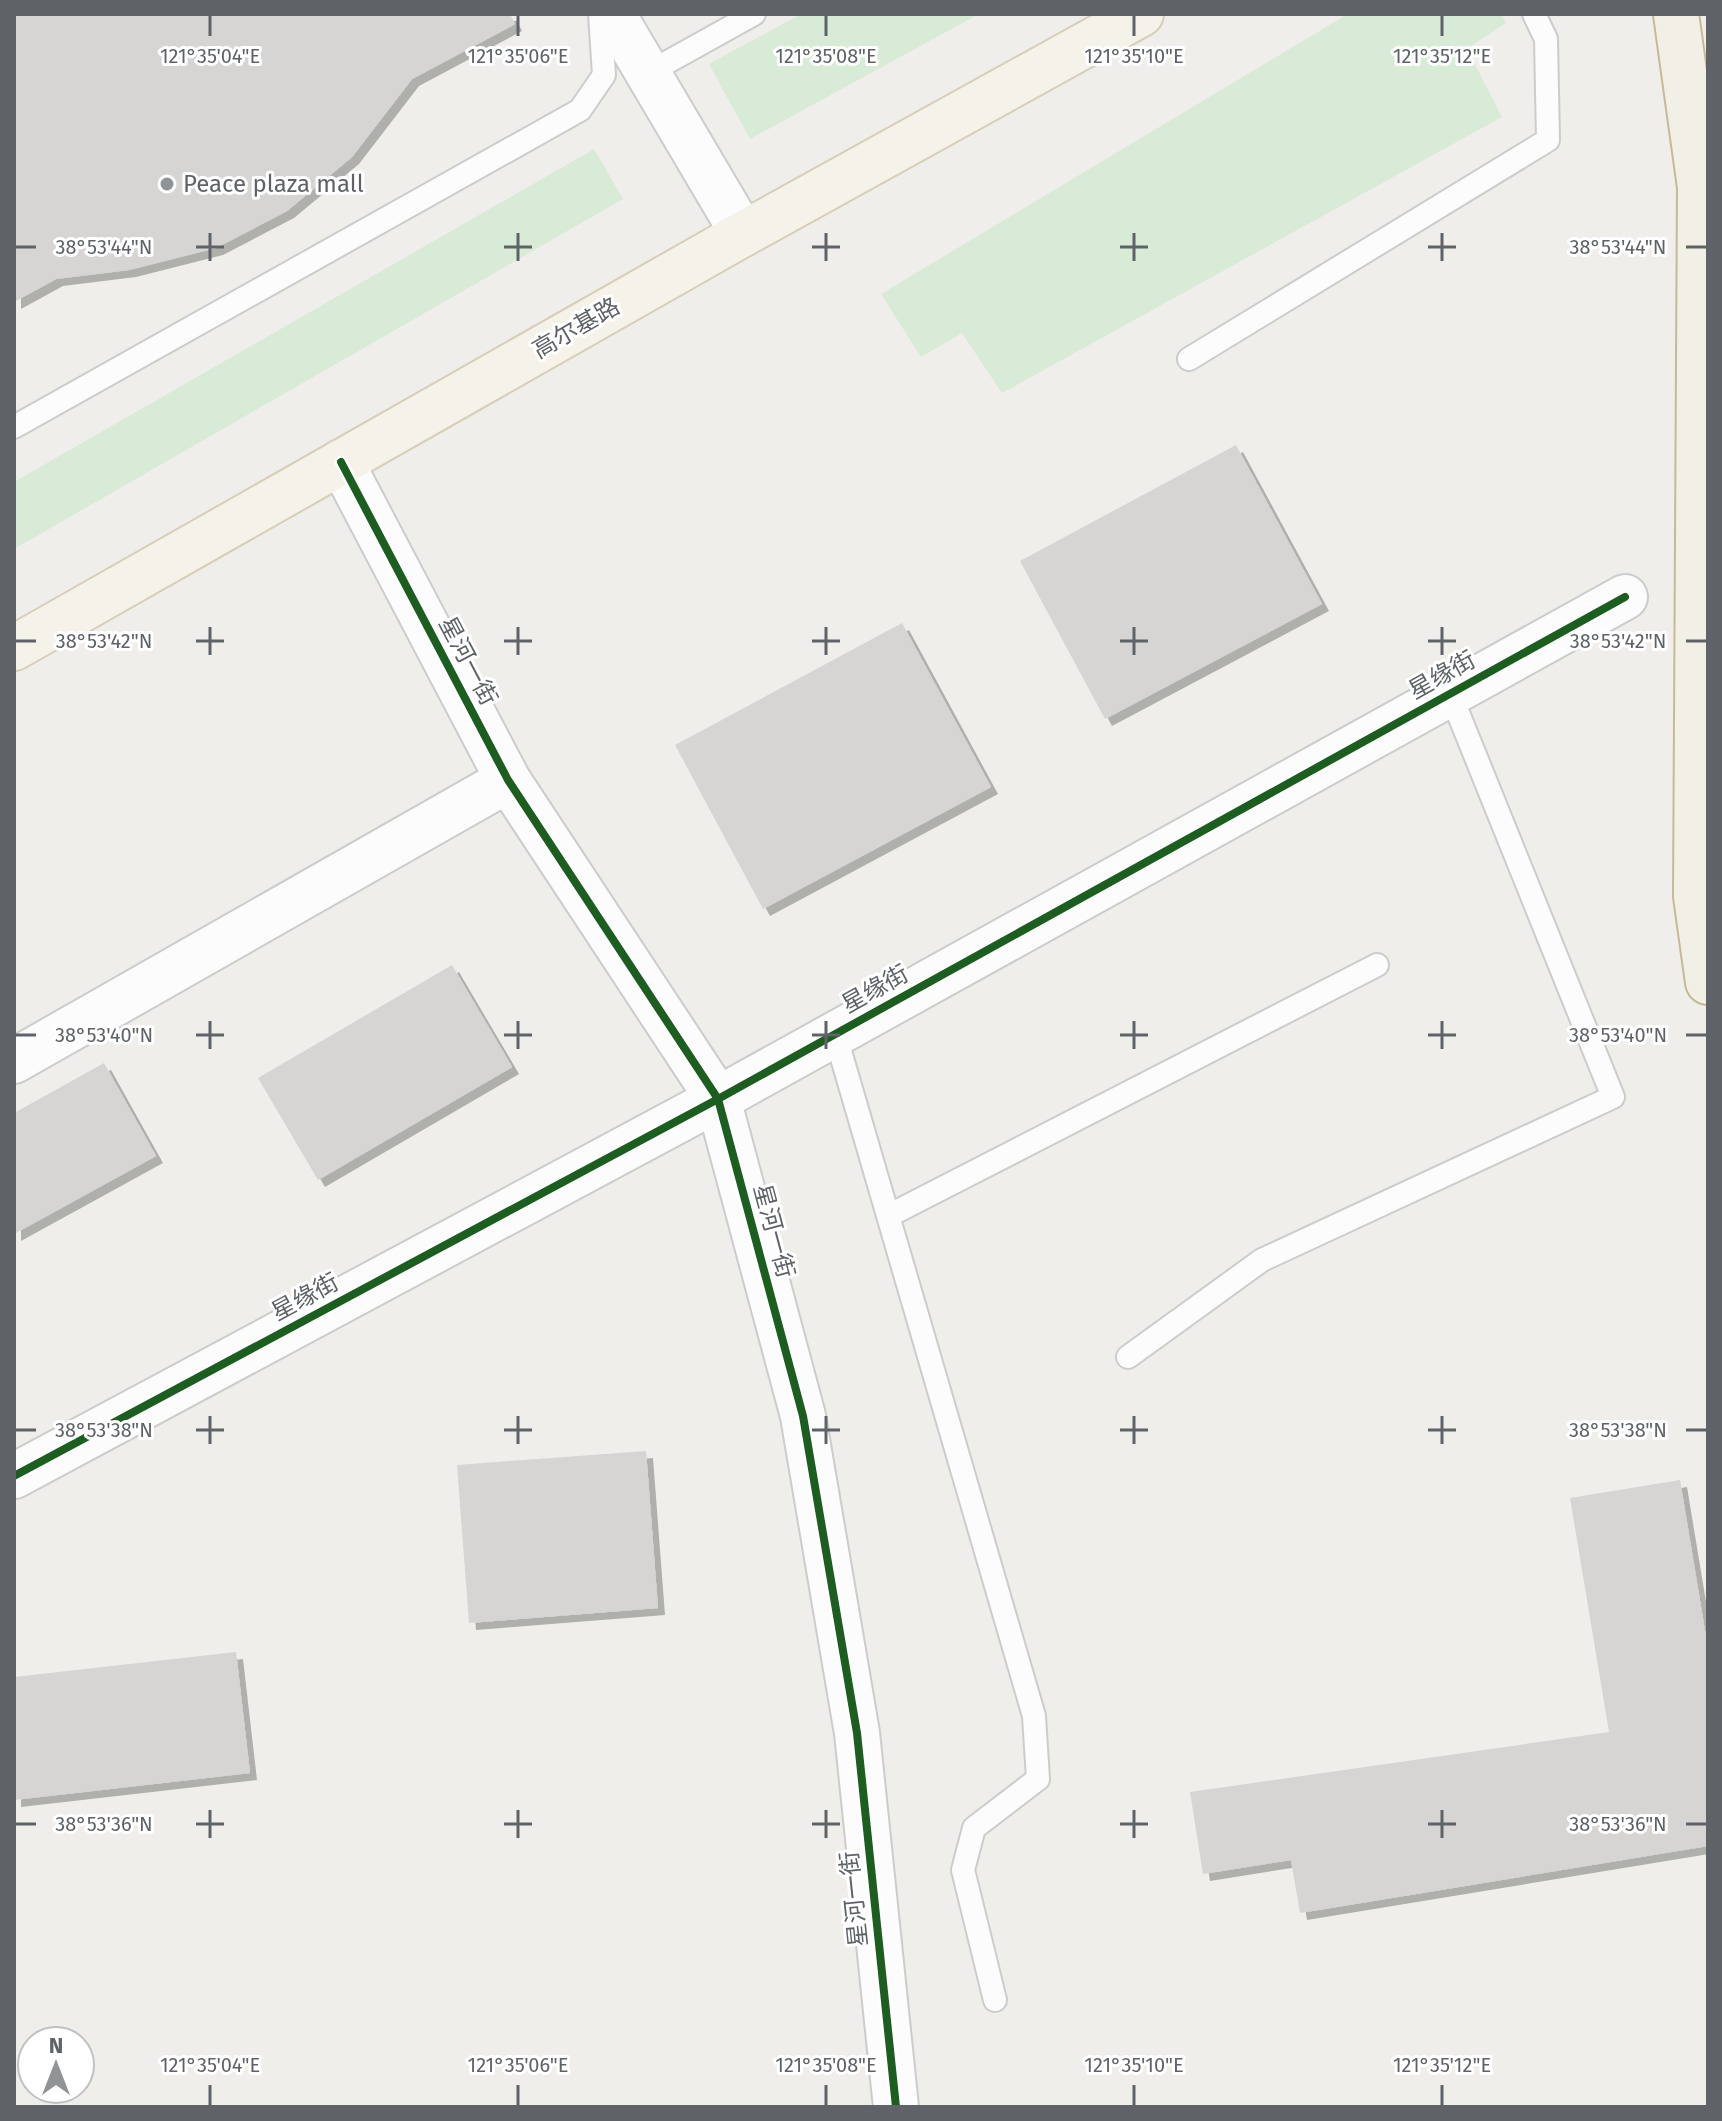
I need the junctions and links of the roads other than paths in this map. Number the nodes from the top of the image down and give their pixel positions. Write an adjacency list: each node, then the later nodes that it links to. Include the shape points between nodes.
1 (600, 14): 10 (lane, via 604,75 580,110)
2 (613, 14): 7 (street)
3 (754, 14): 7 (lane)
4 (1141, 14): 8 (main road, 高尔基路)
5 (1534, 14): 9 (lane, via 1546,39 1548,140)
6 (1678, 19): 17 (highway, via 1700,187 1696,896)
7 (648, 73): 8 (street)
8 (743, 234): 11 (main road, 高尔基路)
9 (1189, 359)
10 (14, 427)
11 (341, 462): 13 (main road, 高尔基路); 15 (street, 星河一街)
12 (1625, 597): 14 (street, 星缘街)
13 (14, 648)
14 (1450, 693): 18 (street, 星缘街); 22 (lane, via 1613,1097 1262,1260)
15 (508, 780): 19 (street); 20 (street, 星河一街)
16 (1377, 965): 21 (lane)
17 (1708, 982)
18 (835, 1034): 20 (street, 星缘街); 21 (lane)
19 (14, 1061)
20 (718, 1099): 23 (street, 星缘街); 25 (street, 星河一街, via 803,1416 857,1733)
21 (888, 1216): 24 (lane, via 1034,1716 1038,1779 974,1828 963,1870)
22 (1128, 1357)
23 (14, 1476)
24 (995, 2000)
25 (896, 2107)

